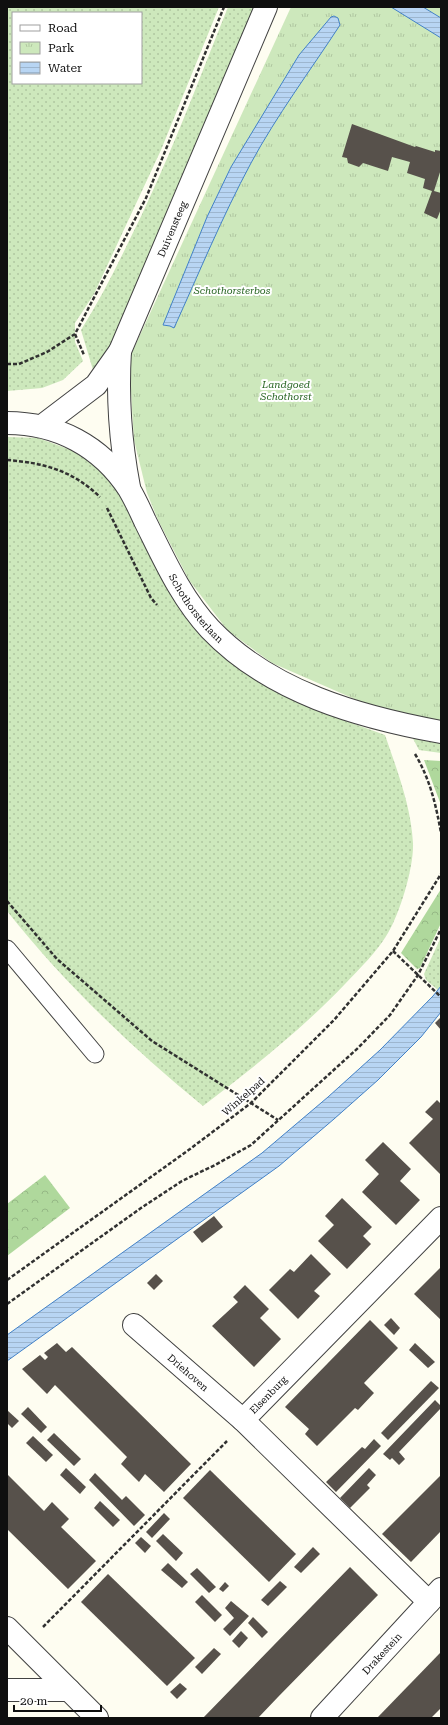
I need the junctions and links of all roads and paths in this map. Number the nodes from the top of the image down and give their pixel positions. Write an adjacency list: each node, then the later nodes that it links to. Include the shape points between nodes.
1 (224, 7): 4 (path, via 146,198 75,334 47,352 19,364)
2 (266, 7): 3 (street, Duivensteeg)
3 (120, 351): 6 (street, Duivensteeg, via 96,385); 7 (street, via 119,422)
4 (7, 364)
5 (7, 422): 6 (street, Schothorsterlaan)
6 (42, 426): 7 (street, Schothorsterlaan, via 73,438 90,448 103,458)
7 (129, 489): 8 (street, Schothorsterlaan, via 183,593 210,629 226,644 246,660 288,686 338,707)
8 (391, 722): 9 (street, Schothorsterlaan); 10 (path, via 422,767 434,796)
9 (441, 732)
10 (441, 833)
11 (441, 874): 15 (path, Winkelpad)
12 (7, 901): 19 (path, via 57,959 152,1041)
13 (441, 929): 16 (path)
14 (7, 949): 18 (lane)
15 (393, 951): 16 (path); 19 (path, Winkelpad, via 334,1020)
16 (418, 975): 17 (path); 20 (path, via 384,1020 358,1048)
17 (441, 997)
18 (95, 1054)
19 (251, 1103): 20 (path); 22 (path, Winkelpad)
20 (278, 1120): 23 (path, via 250,1145 182,1181)
21 (441, 1218): 25 (street, Elsenburg)
22 (7, 1280)
23 (7, 1304)
24 (134, 1325): 25 (street, Driehoven)
25 (244, 1421): 26 (street, Elsenburg); 28 (path)
26 (435, 1596): 32 (street, Drakestein)
27 (7, 1628): 28 (street)
28 (24, 1646): 30 (street)
29 (7, 1690): 30 (street)
30 (69, 1690): 31 (street)
31 (97, 1718)
32 (322, 1718)

